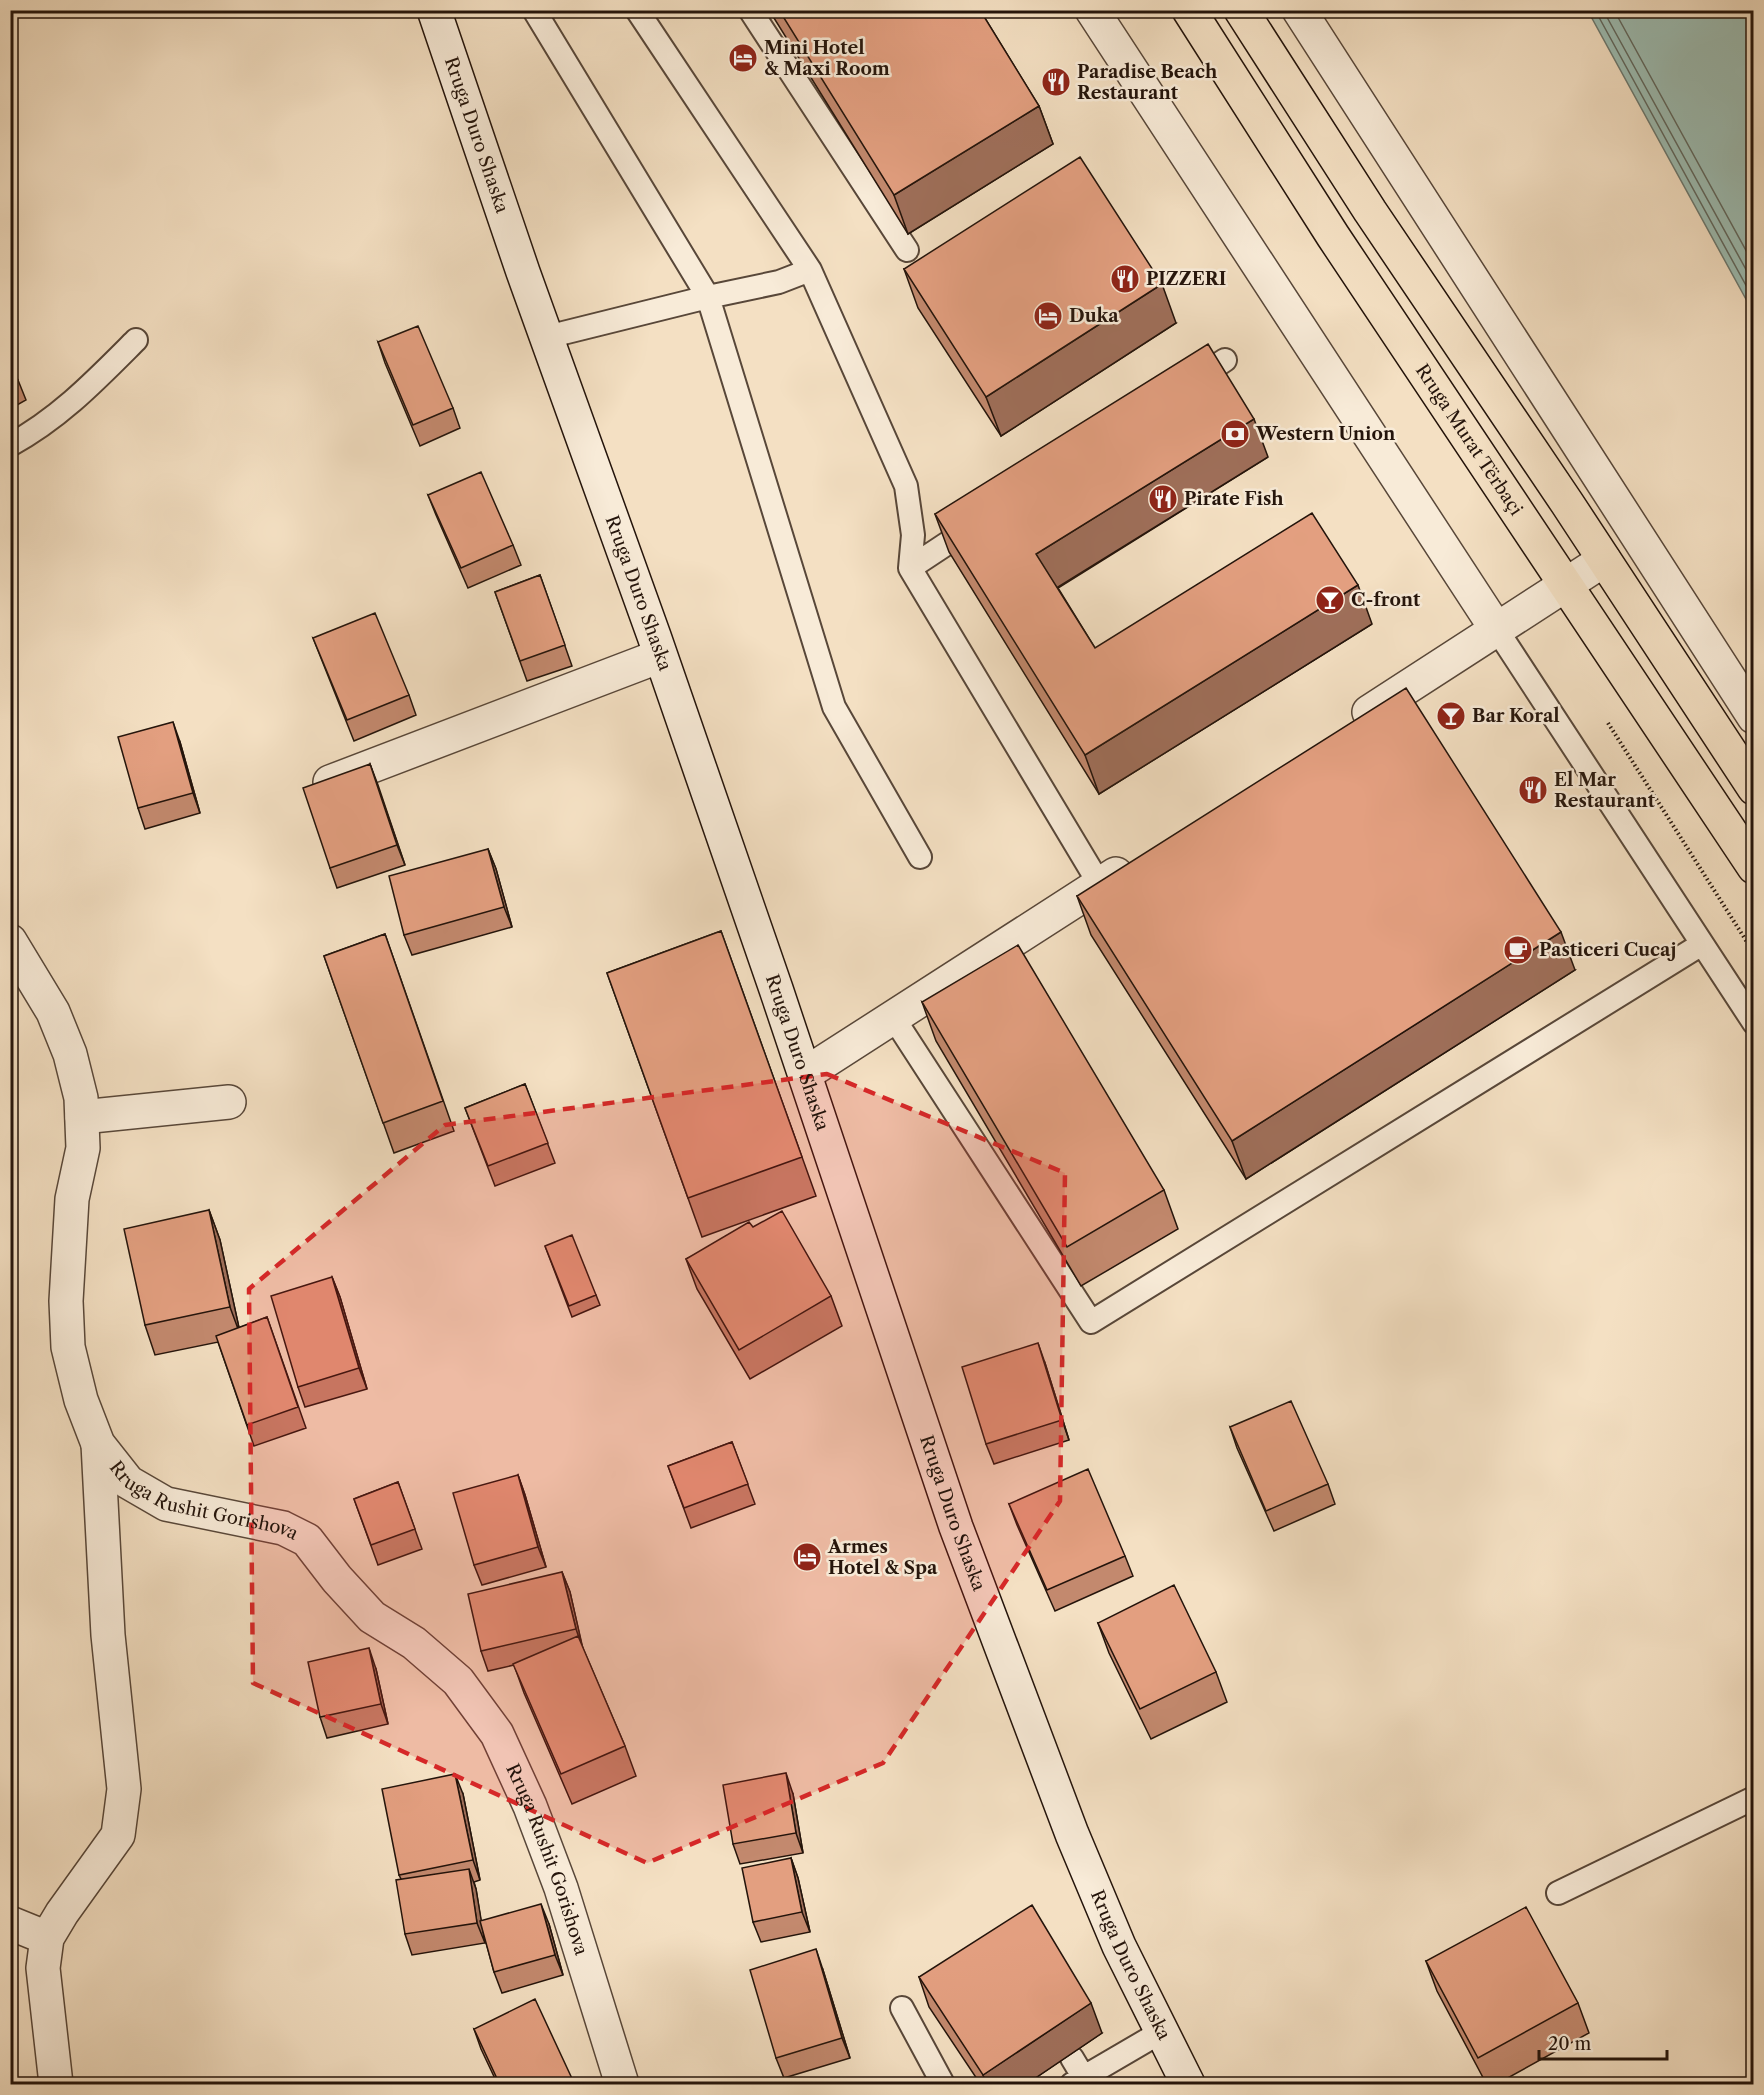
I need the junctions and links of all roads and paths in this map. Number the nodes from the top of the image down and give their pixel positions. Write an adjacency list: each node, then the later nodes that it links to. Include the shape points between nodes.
1 (434, 10): 12 (street, Rruga Duro Shaska)
2 (534, 10): 11 (lane)
3 (637, 10): 10 (lane)
4 (750, 10): 9 (lane)
5 (1092, 10): 21 (street)
6 (1189, 10): 20 (main road, Rruga Murat Tërbaçi, via 1333,236)
7 (1241, 10): 18 (main road, via 1370,211)
8 (1299, 10): 23 (street)
9 (907, 250)
10 (810, 270): 11 (lane, via 779,282); 19 (lane, via 906,486 913,535)
11 (708, 297): 12 (lane); 27 (lane, via 834,707)
12 (547, 337): 22 (street, Rruga Duro Shaska)
13 (136, 340): 16 (lane, via 67,408)
14 (1225, 360): 15 (lane)
15 (1176, 393)
16 (10, 445)
17 (989, 516): 19 (lane)
18 (1604, 560): 20 (street); 26 (main road)
19 (910, 568): 30 (lane)
20 (1566, 586): 21 (street); 29 (main road, Rruga Murat Tërbaçi)
21 (1497, 630): 24 (street); 32 (lane)
22 (660, 656): 25 (street); 35 (street, Rruga Duro Shaska)
23 (1754, 717)
24 (1348, 726)
25 (330, 782)
26 (1754, 788)
27 (920, 857)
28 (1139, 860): 30 (street)
29 (1754, 867)
30 (1100, 885): 33 (street)
31 (10, 941): 37 (street, Rruga Rushit Gorishova, via 53,1012 70,1054)
32 (1702, 944): 33 (lane, via 1091,1322); 34 (lane)
33 (893, 1017): 35 (street)
34 (1754, 1023)
35 (804, 1074): 44 (street, Rruga Duro Shaska, via 956,1527 1072,1834 1119,1946)
36 (229, 1102): 37 (street)
37 (82, 1117): 38 (street, Rruga Rushit Gorishova, via 83,1148 72,1198 66,1300 68,1347 81,1400)
38 (98, 1444): 42 (street, via 108,1635 124,1789 118,1835); 48 (street, Rruga Rushit Gorishova, via 129,1482 166,1504 283,1528 307,1540 372,1617 414,1643 458,1681 497,1734 530,1806 561,1888)
39 (1754, 1798): 40 (lane)
40 (1558, 1893)
41 (10, 1923): 42 (street)
42 (47, 1938): 47 (street, via 43,1968)
43 (902, 2008): 49 (lane)
44 (1161, 2032): 46 (lane); 50 (street, Rruga Duro Shaska)
45 (1072, 2058): 46 (lane)
46 (1078, 2081)
47 (56, 2085)
48 (622, 2085)
49 (943, 2085)
50 (1188, 2085)

